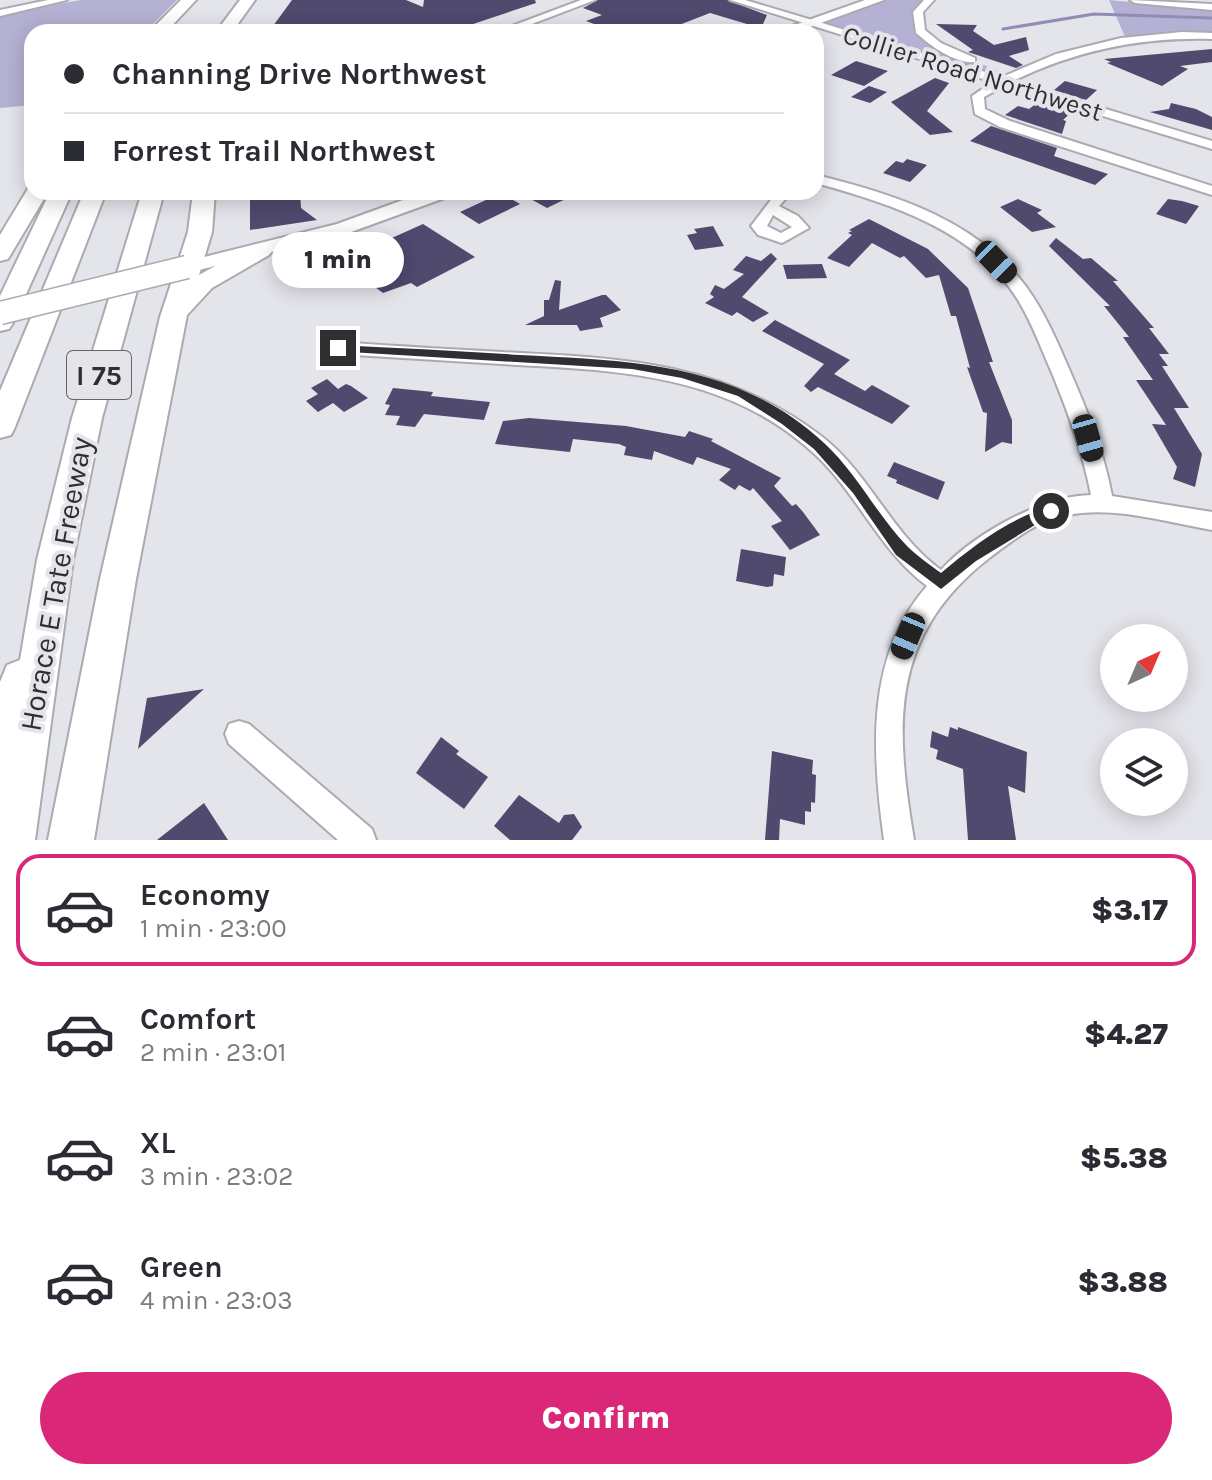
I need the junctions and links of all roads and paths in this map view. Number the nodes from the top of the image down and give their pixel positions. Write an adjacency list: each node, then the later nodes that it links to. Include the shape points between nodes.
1 (62, 0): 12 (street)
2 (189, 0): 15 (highway)
3 (248, 0): 16 (highway)
4 (258, 0): 17 (highway)
5 (590, 0): 18 (street)
6 (735, 0): 14 (street, Collier Road Northwest)
7 (878, 0): 14 (main road)
8 (929, 0): 23 (street, via 918,12 917,23 927,38)
9 (1135, 0): 11 (street)
10 (208, 1): 13 (highway)
11 (1212, 7)
12 (0, 13)
13 (189, 22)
14 (806, 22): 19 (main road); 20 (street, Collier Road Northwest)
15 (165, 24)
16 (230, 24)
17 (244, 24)
18 (523, 24)
19 (801, 24)
20 (813, 24)
21 (824, 27): 23 (street, Collier Road Northwest)
22 (1212, 36): 23 (street, via 1111,44)
23 (1006, 79): 24 (street, Collier Road Northwest); 26 (street, via 978,96 979,111)
24 (1212, 145)
25 (824, 181): 44 (street, via 936,220 978,247 1009,276 1041,326 1088,438)
26 (1212, 191)
27 (32, 200): 37 (highway)
28 (57, 200): 41 (highway)
29 (92, 200): 43 (highway, I 75)
30 (151, 200): 46 (highway, Horace E Tate Freeway / I 75, via 87,418)
31 (203, 200): 35 (highway)
32 (421, 200): 36 (main road)
33 (778, 200): 34 (street)
34 (771, 208)
35 (200, 232): 36 (highway, via 216,242); 38 (highway)
36 (261, 250): 38 (main road); 40 (highway, via 203,283)
37 (0, 254)
38 (187, 267): 39 (main road, bridge); 40 (highway)
39 (0, 313)
40 (173, 317): 51 (highway)
41 (0, 323)
42 (338, 348): 47 (street, via 632,365 684,374 742,393 819,446 902,551)
43 (0, 427)
44 (1103, 504): 45 (street); 47 (street, via 1067,506 1035,516)
45 (1212, 521)
46 (55, 560): 49 (highway); 50 (highway, Horace E Tate Freeway / I 75)
47 (941, 583): 53 (street, via 911,629 890,702 888,778)
48 (239, 734): 52 (street)
49 (0, 750)
50 (12, 840)
51 (71, 840)
52 (361, 840)
53 (899, 840)

